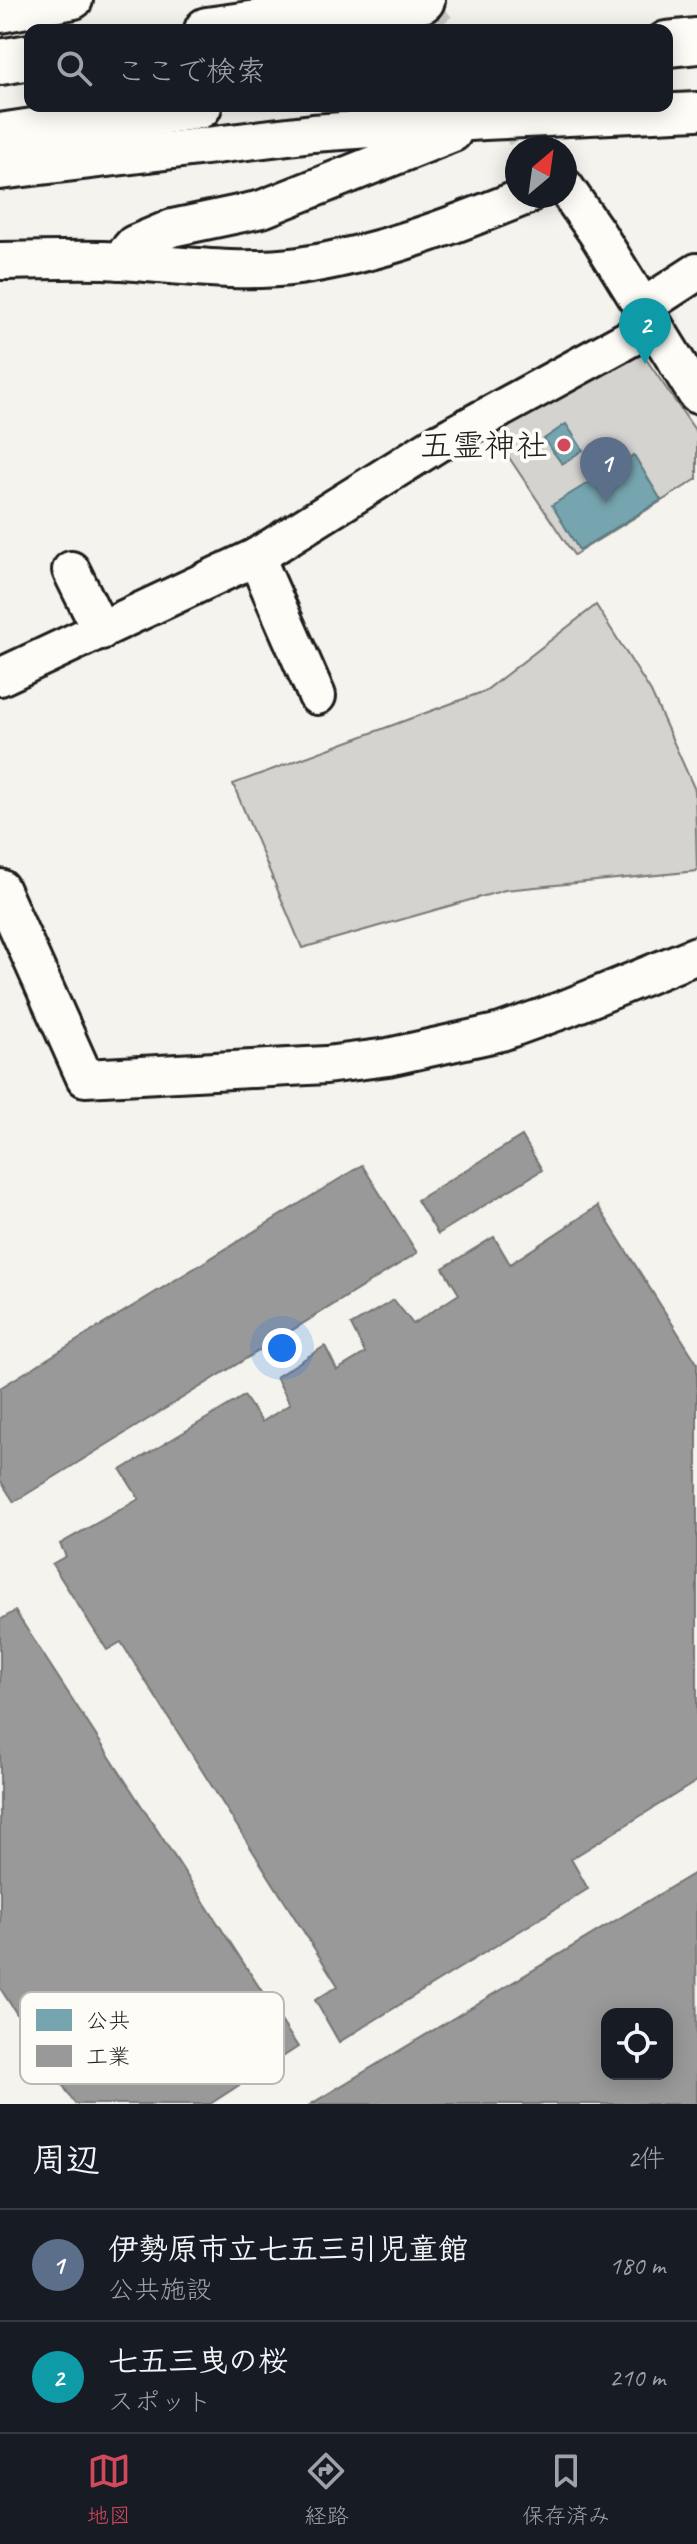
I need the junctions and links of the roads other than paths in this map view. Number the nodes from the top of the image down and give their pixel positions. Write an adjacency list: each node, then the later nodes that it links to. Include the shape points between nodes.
1 (74, 0): 3 (street)
2 (422, 0): 4 (highway)
3 (0, 14)
4 (250, 24)
5 (697, 41): 6 (highway)
6 (673, 43)
7 (24, 58): 8 (highway)
8 (0, 62)
9 (697, 111): 11 (street)
10 (159, 112): 12 (highway)
11 (484, 121): 13 (street, via 313,133); 17 (street, via 262,209 172,228 134,244)
12 (0, 136)
13 (0, 171)
14 (505, 204): 17 (street, via 365,254 296,266 211,269)
15 (577, 204): 19 (street)
16 (0, 261): 17 (street)
17 (119, 261)
18 (697, 272): 19 (street)
19 (648, 316): 20 (street); 21 (street)
20 (697, 395)
21 (256, 557): 23 (street); 25 (street)
22 (71, 570): 23 (street)
23 (101, 631): 24 (street)
24 (0, 677)
25 (317, 696)
26 (0, 888): 27 (street, via 85,1078 388,1057 501,1032)
27 (697, 955)

